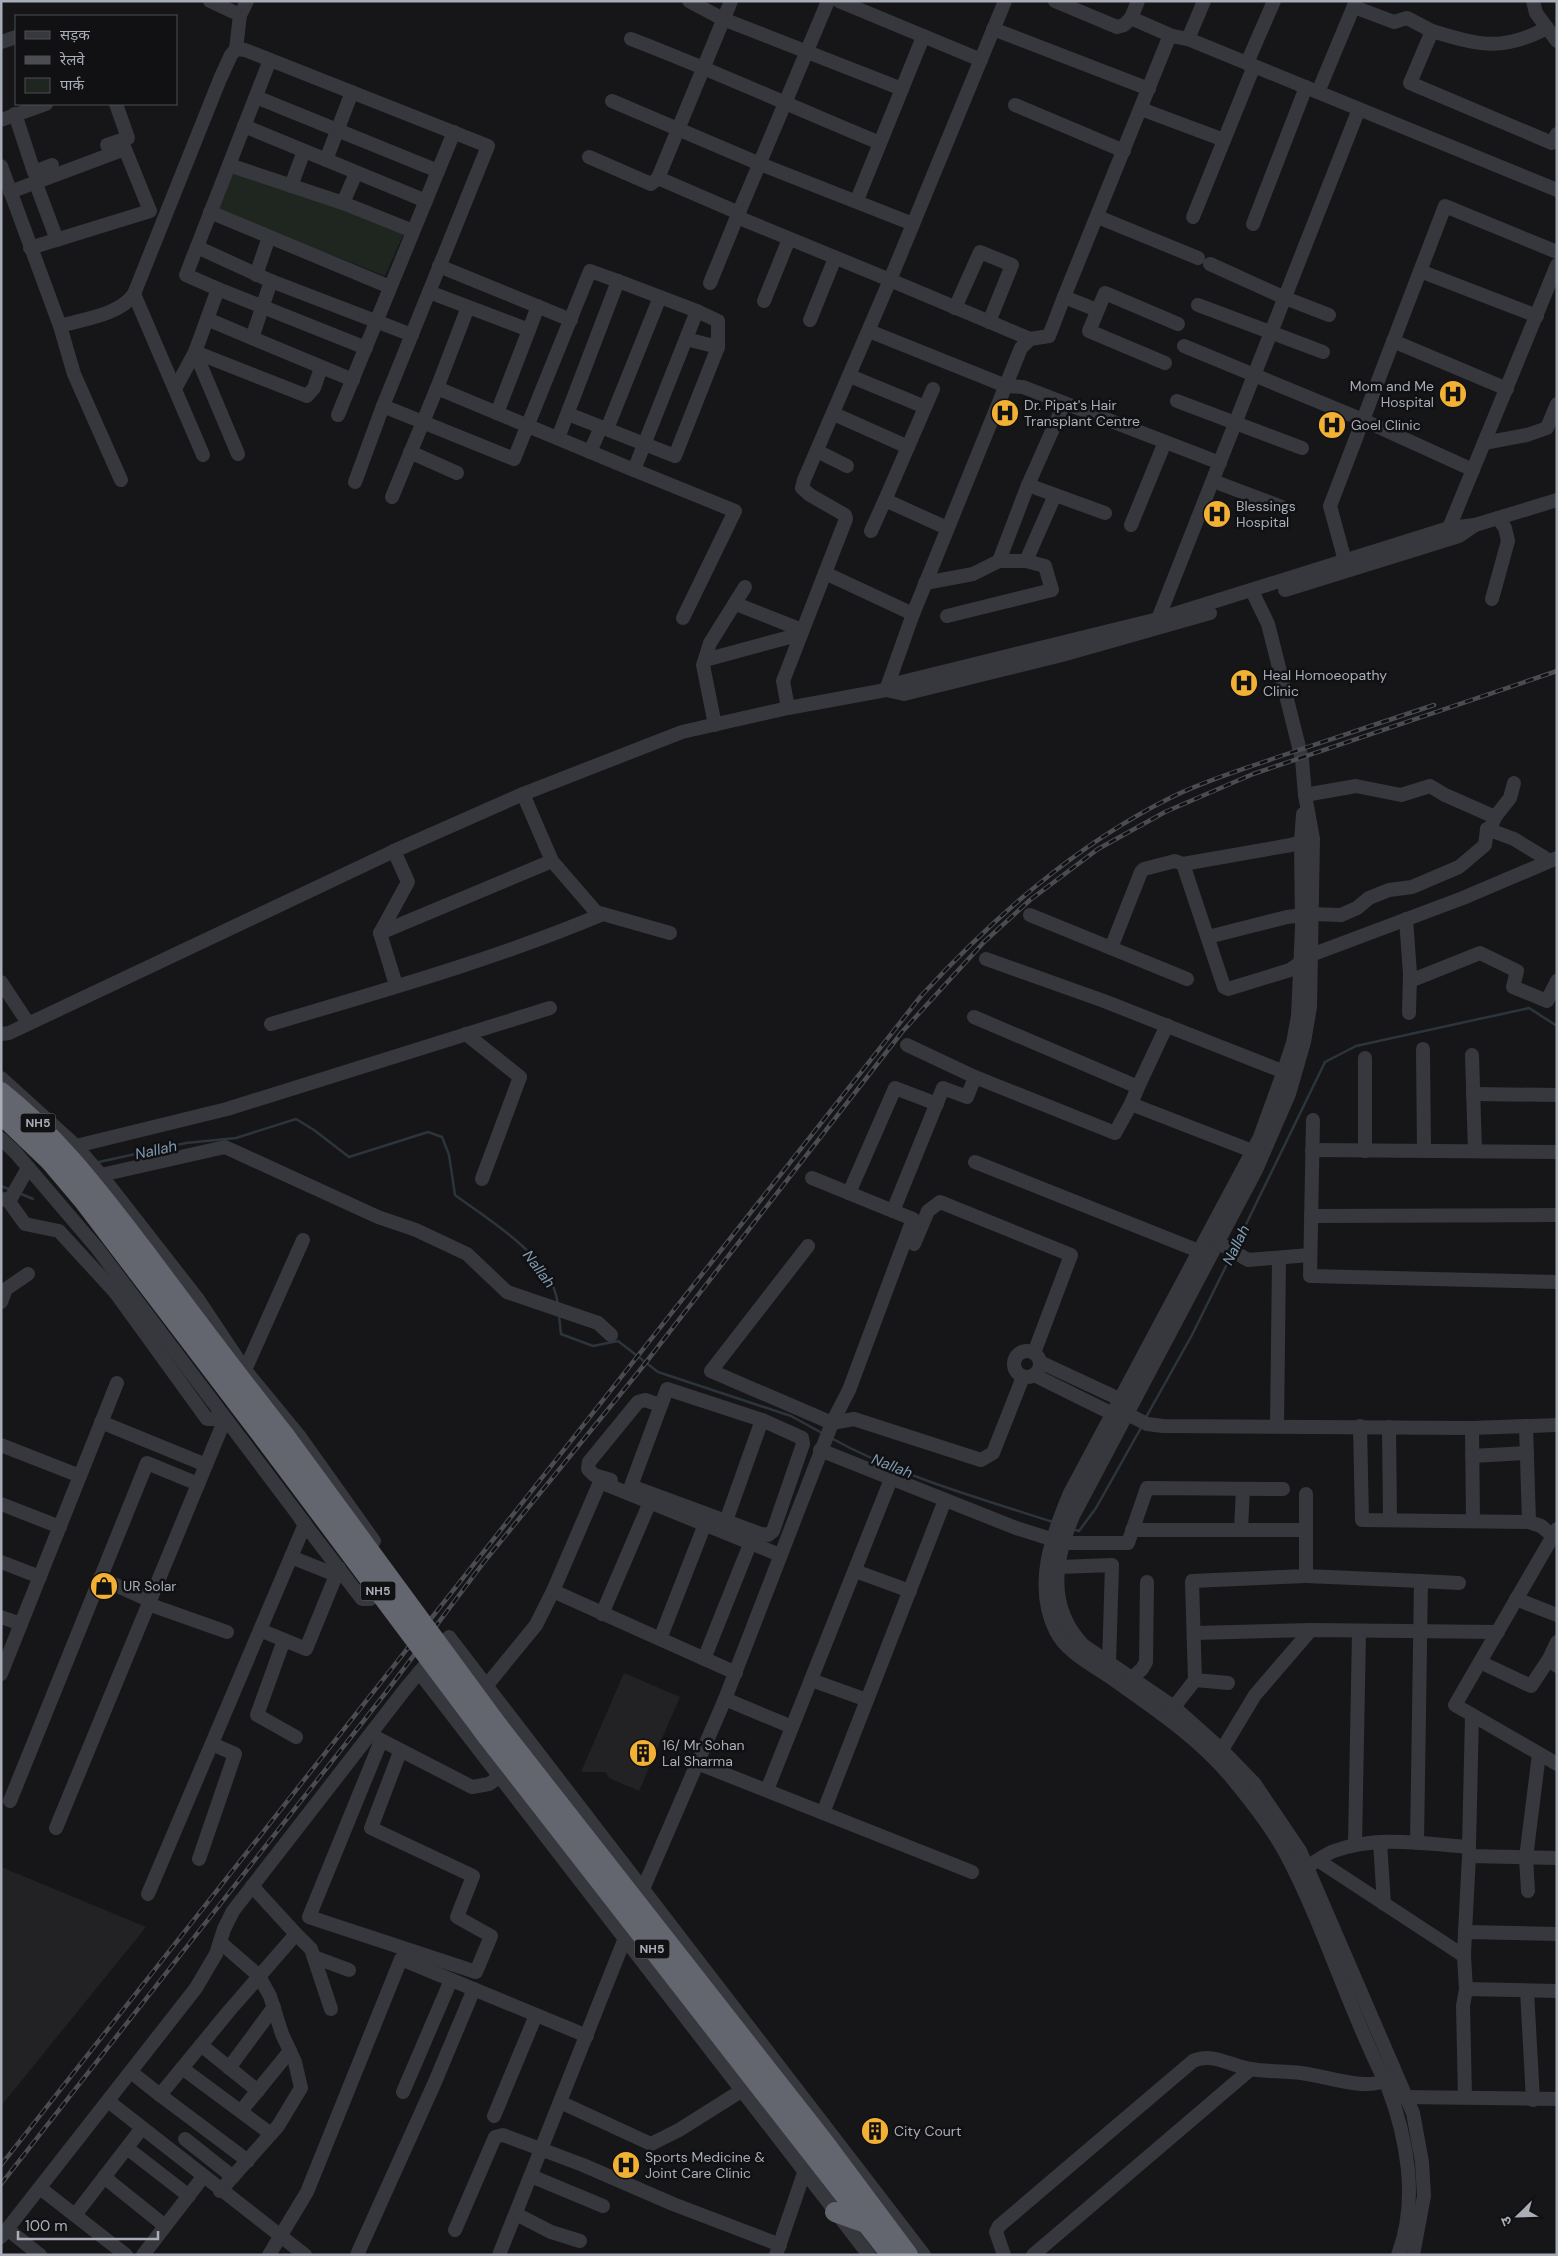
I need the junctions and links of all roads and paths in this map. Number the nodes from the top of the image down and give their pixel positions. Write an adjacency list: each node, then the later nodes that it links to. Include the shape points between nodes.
1 (210, 1): 14 (street)
2 (247, 1): 14 (street)
3 (689, 1): 16 (street)
4 (731, 1): 16 (street)
5 (828, 1): 28 (street)
6 (839, 1): 22 (street)
7 (1055, 1): 15 (street, via 1117,27)
8 (1138, 1): 15 (street)
9 (1204, 1): 24 (street)
10 (1274, 1): 31 (street)
11 (1533, 1): 17 (street, via 1536,13)
12 (1003, 2): 18 (street)
13 (1355, 4): 19 (street, via 1394,22 1407,18); 35 (street)
14 (240, 16): 27 (street)
15 (1131, 18): 20 (street)
16 (723, 19): 28 (street); 32 (street)
17 (1547, 28): 19 (street, via 1526,39 1491,45); 25 (street)
18 (993, 29): 30 (street); 34 (street)
19 (1432, 31): 51 (street, via 1410,83 1552,143)
20 (1172, 36): 24 (street); 34 (street)
21 (15, 37): 26 (street)
22 (924, 37): 30 (street); 33 (street)
23 (631, 39): 32 (street)
24 (1188, 39): 31 (street)
25 (1557, 41)
26 (1, 42)
27 (236, 49): 29 (street); 96 (street, via 220,79)
28 (808, 50): 33 (street); 39 (street)
29 (270, 60): 36 (street); 37 (street)
30 (981, 60): 75 (street)
31 (1251, 64): 35 (street); 52 (street)
32 (704, 66): 39 (street); 48 (street)
33 (902, 89): 53 (street)
34 (1149, 89): 43 (street)
35 (1312, 90): 44 (street); 76 (street)
36 (352, 92): 49 (street); 50 (street)
37 (256, 97): 47 (street); 49 (street)
38 (612, 101): 48 (street)
39 (785, 104): 53 (street); 58 (street)
40 (43, 105): 45 (street)
41 (116, 105): 63 (street, via 128,138)
42 (1015, 105): 55 (street)
43 (1141, 109): 52 (street); 55 (street)
44 (1359, 109): 67 (street); 99 (street)
45 (15, 114): 46 (street); 63 (street)
46 (1, 120)
47 (244, 126): 54 (street); 59 (street)
48 (679, 130): 58 (street); 64 (street)
49 (338, 131): 57 (street); 61 (street)
50 (454, 132): 61 (street); 86 (street, via 488,146)
51 (1557, 134)
52 (1224, 140): 74 (street)
53 (880, 143): 68 (street)
54 (304, 151): 57 (street); 65 (street)
55 (1124, 151): 73 (street)
56 (589, 157): 64 (street, via 651,184)
57 (326, 160): 62 (street)
58 (760, 164): 68 (street); 72 (street)
59 (229, 165): 65 (street); 71 (street)
60 (1, 166): 66 (street)
61 (438, 171): 69 (street)
62 (356, 173): 69 (street); 70 (street)
63 (35, 176): 66 (street); 80 (street); 80 (street, via 124,149 150,211)
64 (658, 178): 72 (street)
65 (292, 186): 70 (street)
66 (9, 187): 82 (street)
67 (1557, 190)
68 (856, 200): 75 (street)
69 (426, 201): 77 (street)
70 (343, 203): 77 (street)
71 (210, 212): 78 (street); 81 (street)
72 (738, 215): 79 (street); 92 (street)
73 (1098, 217): 98 (street); 99 (street)
74 (1193, 217)
75 (914, 224): 89 (street)
76 (1253, 224)
77 (413, 231): 93 (street)
78 (269, 237): 88 (street); 93 (street)
79 (789, 238): 84 (street); 100 (street)
80 (57, 240): 82 (street)
81 (196, 247): 88 (street); 94 (street, via 186,274)
82 (30, 248): 116 (street)
83 (1557, 252): 87 (street, via 1445,206)
84 (835, 258): 89 (street); 112 (street)
85 (1557, 265): 109 (street)
86 (440, 266): 95 (street); 103 (street)
87 (1420, 271): 109 (street); 124 (street)
88 (256, 275): 91 (street)
89 (890, 280): 105 (street); 118 (street)
90 (618, 281): 97 (street); 111 (street, via 590,271); 146 (street)
91 (271, 282): 104 (street); 113 (street)
92 (710, 283)
93 (390, 287): 113 (street)
94 (218, 289): 104 (street); 110 (street)
95 (429, 292): 102 (street); 120 (street)
96 (134, 294): 116 (street, via 119,308); 137 (street)
97 (660, 297): 107 (street); 153 (street)
98 (1064, 297): 106 (street); 123 (street, via 1049,336)
99 (1285, 298): 108 (street); 119 (street)
100 (764, 301)
101 (1198, 305): 119 (street)
102 (468, 306): 117 (street); 136 (street)
103 (538, 306): 111 (street); 117 (street)
104 (264, 308): 121 (street); 127 (street)
105 (955, 308): 114 (street); 114 (street, via 980,252 1012,265)
106 (1097, 310): 115 (street, via 1105,293); 130 (street, via 1089,331)
107 (697, 311): 122 (street); 126 (street, via 718,321)
108 (1329, 315)
109 (1537, 316): 139 (street)
110 (207, 319): 121 (street); 128 (street)
111 (571, 320): 152 (street)
112 (810, 320)
113 (376, 322): 120 (street); 127 (street)
114 (989, 322): 123 (street)
115 (1178, 324)
116 (60, 326): 170 (street, via 74,374)
117 (529, 330): 145 (street)
118 (869, 331): 132 (street); 135 (street)
119 (1270, 333): 129 (street); 133 (street)
120 (412, 335): 142 (street)
121 (252, 338): 131 (street)
122 (686, 338): 126 (street); 157 (street)
123 (1030, 339): 135 (street, via 1021,348)
124 (1393, 341): 139 (street); 149 (street)
125 (1184, 346): 133 (street)
126 (718, 347): 157 (street, via 675,456)
127 (366, 348): 134 (street)
128 (195, 352): 131 (street, via 307,396 314,388); 137 (street); 163 (street)
129 (1323, 352)
130 (1165, 363)
131 (321, 368): 134 (street)
132 (850, 376): 143 (street); 147 (street)
133 (1252, 376): 149 (street); 151 (street)
134 (352, 380): 148 (street)
135 (1006, 386): 141 (street, via 1023,388); 183 (street)
136 (437, 388): 145 (street); 150 (street)
137 (175, 389): 164 (street)
138 (933, 389): 143 (street)
139 (1507, 389): 156 (street)
140 (1177, 401): 151 (street)
141 (1064, 404): 155 (street); 173 (street)
142 (383, 406): 150 (street); 172 (street)
143 (925, 407): 158 (street)
144 (1556, 409): 156 (street, via 1547,428)
145 (497, 413): 152 (street)
146 (568, 414): 153 (street); 154 (street)
147 (834, 414): 158 (street); 162 (street)
148 (338, 415)
149 (1363, 420): 168 (street); 188 (street, via 1330,506)
150 (422, 422): 152 (street, via 514,459); 160 (street)
151 (1236, 424): 159 (street); 165 (street)
152 (528, 426): 154 (street)
153 (604, 428): 157 (street); 161 (street)
154 (558, 438): 161 (street)
155 (1165, 442): 165 (street); 181 (street)
156 (1484, 443): 168 (street)
157 (645, 444): 167 (street)
158 (908, 446): 176 (street)
159 (1302, 448)
160 (410, 452): 169 (street); 175 (street)
161 (590, 452): 167 (street)
162 (817, 452): 166 (street); 189 (street, via 802,488 845,515 846,519)
163 (238, 454)
164 (203, 455)
165 (1220, 463): 171 (street)
166 (847, 466)
167 (634, 470): 197 (street, via 736,511)
168 (1472, 470): 184 (street)
169 (458, 472)
170 (122, 480)
171 (1213, 481): 178 (street); 198 (street)
172 (355, 482)
173 (1028, 485): 174 (street); 186 (street)
174 (1055, 495): 179 (street); 187 (street)
175 (392, 497)
176 (885, 500): 183 (street); 185 (street)
177 (1557, 500): 180 (street)
178 (1282, 507)
179 (1105, 513)
180 (1498, 518): 182 (street); 193 (street, via 1508,541)
181 (1131, 525)
182 (1475, 525): 184 (street); 192 (street, via 1460,536)
183 (947, 528): 190 (street)
184 (1449, 528): 188 (street)
185 (871, 531)
186 (999, 561): 187 (street); 190 (street, via 973,574)
187 (1026, 561): 196 (street, via 1045,566 1052,590)
188 (1345, 561): 192 (street)
189 (825, 573): 195 (street); 199 (street)
190 (925, 583): 195 (street)
191 (745, 587): 194 (street)
192 (1254, 595): 198 (street); 201 (street, via 1143,634 904,694); 206 (street, via 1268,624 1302,759)
193 (1492, 599)
194 (736, 604): 199 (street); 200 (street, via 710,643)
195 (913, 614): 201 (street)
196 (948, 616)
197 (683, 618)
198 (1158, 619): 201 (street, via 898,683)
199 (801, 632): 200 (street); 202 (street, via 783,680)
200 (704, 660): 203 (street, via 706,689)
201 (886, 690): 202 (street)
202 (788, 708): 203 (street)
203 (715, 724): 205 (street, via 682,732)
204 (1514, 783): 207 (street, via 1510,798)
205 (524, 794): 209 (street); 211 (street)
206 (1305, 795): 207 (street, via 1356,786 1401,795 1430,786); 208 (street)
207 (1490, 823): 210 (street); 215 (street, via 1485,845 1459,867 1412,887 1388,890 1341,915)
208 (1307, 840): 212 (street); 215 (street)
209 (394, 850): 217 (street, via 408,882); 233 (street)
210 (1553, 860): 216 (street)
211 (552, 861): 213 (street, via 596,912); 217 (street)
212 (1183, 864): 219 (street); 220 (street, via 1175,861 1141,872)
213 (603, 914): 218 (street); 228 (street, via 561,932)
214 (1030, 914): 220 (street)
215 (1307, 914): 219 (street); 221 (street); 223 (street)
216 (1406, 919): 221 (street); 225 (street)
217 (380, 933): 228 (street)
218 (670, 933)
219 (1208, 937): 223 (street, via 1224,987 1228,989)
220 (1111, 948): 224 (street)
221 (1311, 955): 223 (street); 242 (street, via 1308,1022)
222 (986, 959): 235 (street)
223 (1299, 966): 242 (street, via 1298,1016)
224 (1187, 979)
225 (1410, 981): 229 (street, via 1480,952 1517,971 1513,987); 231 (street)
226 (1557, 981): 229 (street)
227 (1, 982): 233 (street)
228 (396, 985): 234 (street)
229 (1552, 1003)
230 (550, 1008): 236 (street)
231 (1409, 1013)
232 (974, 1017): 245 (street)
233 (28, 1023): 237 (street)
234 (271, 1024)
235 (1167, 1025): 242 (street); 245 (street)
236 (466, 1034): 254 (street, via 227,1110); 265 (street, via 520,1077)
237 (4, 1036)
238 (907, 1045): 243 (street)
239 (1423, 1049): 257 (street)
240 (1472, 1055): 247 (street)
241 (1366, 1058): 256 (street)
242 (1290, 1074): 260 (street)
243 (975, 1077): 249 (street, via 968,1097 943,1088); 250 (street, via 1115,1133)
244 (1, 1078): 254 (street)
245 (1138, 1086): 250 (street)
246 (1, 1092): 454 (highway, NH5, bridge, via 60,1146 285,1436)
247 (1473, 1094): 248 (street); 258 (street)
248 (1557, 1095)
249 (937, 1104): 266 (street, via 895,1088); 268 (street)
250 (1130, 1104): 260 (street)
251 (1, 1114): 454 (highway, NH5, bridge, via 50,1161 88,1208 487,1736)
252 (1313, 1120): 255 (street)
253 (1, 1139): 262 (street)
254 (76, 1146): 263 (street)
255 (1312, 1150): 256 (street); 270 (street)
256 (1365, 1151): 257 (street)
257 (1424, 1151): 258 (street)
258 (1475, 1152): 259 (street)
259 (1557, 1152)
260 (1258, 1153): 272 (street); 275 (street)
261 (975, 1162): 275 (street)
262 (25, 1174): 267 (street); 281 (street, via 38,1180 97,1248)
263 (101, 1175): 283 (street, via 225,1147 378,1218 416,1230 467,1254 507,1292 598,1323); 285 (street, via 197,1298)
264 (812, 1178): 266 (street)
265 (482, 1179)
266 (849, 1193): 268 (street)
267 (6, 1199): 281 (street, via 25,1224 59,1231)
268 (893, 1211): 293 (street, via 913,1219 849,1390)
269 (1557, 1215): 270 (street)
270 (1311, 1216): 276 (street)
271 (303, 1240): 285 (street)
272 (1219, 1243): 275 (street); 277 (street, via 1248,1260)
273 (808, 1246): 293 (street, via 711,1371)
274 (911, 1251): 284 (street, via 928,1211 940,1202 1071,1255)
275 (1206, 1253): 289 (street)
276 (1310, 1256): 277 (street); 280 (street, via 1310,1276)
277 (1279, 1258): 295 (street)
278 (28, 1274): 279 (street)
279 (5, 1282): 282 (street)
280 (1557, 1282)
281 (119, 1287): 290 (street)
282 (1, 1302)
283 (611, 1335)
284 (1037, 1357): 286 (street, via 1039,1368); 286 (street, via 1028,1350 1016,1355 1014,1368); 289 (street)
285 (245, 1370): 300 (street)
286 (1029, 1376): 289 (street); 293 (street, via 993,1453 981,1460 854,1418)
287 (117, 1383): 292 (street)
288 (660, 1405): 291 (street, via 667,1389); 310 (street); 310 (street, via 645,1400 633,1406 588,1462 588,1469 594,1475)
289 (1124, 1411): 295 (street, via 1147,1424); 328 (street)
290 (225, 1419): 305 (street); 306 (street)
291 (762, 1420): 313 (street, via 802,1438 803,1444); 320 (street)
292 (101, 1422): 305 (street); 307 (street)
293 (832, 1423): 302 (street)
294 (1557, 1425): 297 (street)
295 (1278, 1426): 296 (street)
296 (1360, 1426): 298 (street); 319 (street, via 1362,1520)
297 (1526, 1426): 299 (street); 303 (street)
298 (1390, 1427): 299 (street); 319 (street)
299 (1472, 1428): 304 (street)
300 (300, 1437): 306 (street, via 300,1448 291,1458 271,1469); 336 (street, via 395,1570 396,1580 370,1599 362,1599)
301 (1, 1444): 307 (street)
302 (820, 1450): 308 (street); 315 (street)
303 (1527, 1454): 304 (street); 322 (street)
304 (1472, 1456): 321 (street)
305 (206, 1465): 309 (street)
306 (262, 1468): 332 (street, via 305,1524); 336 (street)
307 (80, 1476): 324 (street)
308 (891, 1479): 316 (street); 335 (street)
309 (198, 1484): 339 (street, via 147,1463); 346 (street)
310 (631, 1486): 320 (street)
311 (1243, 1489): 312 (street); 325 (street, via 1147,1488); 326 (street)
312 (1284, 1489)
313 (787, 1492): 315 (street); 320 (street, via 773,1531 768,1535)
314 (1306, 1494): 327 (street)
315 (801, 1499): 331 (street)
316 (945, 1500): 328 (street); 344 (street)
317 (650, 1502): 323 (street); 343 (street, via 600,1482); 347 (street)
318 (1, 1504): 324 (street)
319 (1390, 1520): 321 (street)
320 (726, 1521)
321 (1473, 1522): 322 (street)
322 (1529, 1522): 329 (street)
323 (705, 1524): 330 (street); 358 (street)
324 (60, 1527): 338 (street)
325 (1132, 1530): 326 (street); 328 (street, via 1128,1543)
326 (1241, 1530): 327 (street)
327 (1306, 1530): 337 (street)
328 (1061, 1531): 334 (street); 383 (street, via 1046,1566 1047,1603 1062,1642)
329 (1555, 1532): 345 (street)
330 (750, 1544): 331 (street); 361 (street)
331 (780, 1555): 367 (street)
332 (291, 1557): 336 (street); 351 (street)
333 (1, 1562): 338 (street)
334 (1060, 1567): 363 (street, via 1058,1603 1070,1631); 363 (street, via 1112,1565)
335 (854, 1571): 344 (street); 369 (street)
336 (337, 1572): 359 (street, via 306,1649)
337 (1306, 1576): 340 (street); 357 (street, via 1192,1580)
338 (40, 1577): 350 (street)
339 (100, 1578): 346 (street); 388 (street)
340 (1421, 1581): 342 (street); 353 (street)
341 (1147, 1582): 368 (street, via 1146,1662)
342 (1459, 1583)
343 (553, 1591): 347 (street); 372 (street, via 531,1633)
344 (910, 1591): 374 (street)
345 (1516, 1599): 348 (street); 356 (street)
346 (148, 1602): 355 (street); 390 (street)
347 (602, 1614): 358 (street)
348 (1557, 1615)
349 (1, 1617): 350 (street)
350 (21, 1624): 366 (street)
351 (260, 1630): 359 (street); 380 (street)
352 (1311, 1630): 354 (street); 357 (street); 383 (street, via 1255,1695)
353 (1421, 1630): 354 (street); 356 (street); 392 (street)
354 (1359, 1631): 393 (street)
355 (227, 1632)
356 (1498, 1632): 362 (street)
357 (1194, 1634): 370 (street)
358 (660, 1639): 361 (street)
359 (284, 1640): 378 (street, via 257,1715)
360 (1557, 1642): 364 (street)
361 (704, 1659): 367 (street)
362 (1480, 1662): 364 (street, via 1531,1686); 376 (street, via 1455,1705)
363 (1109, 1663): 368 (street)
364 (1553, 1663)
365 (418, 1672): 372 (street, via 449,1637); 379 (street); 386 (street)
366 (1, 1673)
367 (736, 1673): 373 (street)
368 (1132, 1678): 375 (street)
369 (811, 1680): 374 (street); 377 (street)
370 (1195, 1680): 371 (street); 375 (street)
371 (1228, 1683)
372 (487, 1685): 402 (street)
373 (725, 1699): 377 (street); 384 (street)
374 (867, 1700): 389 (street)
375 (1174, 1707): 383 (street)
376 (1472, 1715): 382 (street); 394 (street)
377 (792, 1727): 387 (street)
378 (296, 1737)
379 (375, 1738): 381 (street); 381 (street, via 309,1917 476,1972 491,1936 458,1917 473,1876 371,1828); 401 (street)
380 (212, 1744): 397 (street, via 236,1754); 404 (street)
381 (400, 1752): 386 (street, via 472,1787 489,1784)
382 (1539, 1754): 385 (street); 395 (street)
383 (1219, 1755): 398 (street, via 1254,1783); 400 (street, via 1231,1777 1264,1820)
384 (697, 1763): 387 (street); 402 (street)
385 (1557, 1764)
386 (499, 1777): 409 (street)
387 (766, 1790): 389 (street)
388 (10, 1801)
389 (823, 1813): 399 (street)
390 (56, 1828)
391 (1380, 1842): 392 (street); 393 (street); 405 (street)
392 (1417, 1843): 394 (street)
393 (1355, 1845): 398 (street, via 1332,1851)
394 (1469, 1852): 395 (street); 406 (street)
395 (1526, 1858): 396 (street); 403 (street)
396 (1557, 1858)
397 (199, 1859)
398 (1314, 1864): 400 (street); 405 (street); 423 (street)
399 (972, 1872)
400 (1295, 1873): 425 (street)
401 (252, 1886): 407 (street); 410 (street, via 233,1911)
402 (643, 1889): 483 (street)
403 (1528, 1891)
404 (148, 1894)
405 (1384, 1904): 411 (street)
406 (1465, 1932): 408 (street); 411 (street)
407 (296, 1934): 412 (street); 414 (street)
408 (1557, 1934)
409 (625, 1938): 424 (street); 434 (street)
410 (220, 1942): 414 (street); 431 (street, via 196,1988)
411 (1464, 1956): 417 (street)
412 (314, 1958): 413 (street); 421 (street)
413 (349, 1970)
414 (259, 1976): 420 (street); 426 (street)
415 (451, 1980): 416 (street); 435 (street); 470 (street, via 401,1959 314,2174)
416 (474, 1989): 422 (street); 478 (street, via 436,2082)
417 (1466, 1989): 418 (street); 439 (street, via 1463,2006)
418 (1527, 1991): 419 (street); 442 (street)
419 (1557, 1991)
420 (274, 2007): 427 (street); 429 (street)
421 (331, 2009)
422 (536, 2015): 424 (street); 445 (street)
423 (1380, 2032): 425 (street); 438 (street)
424 (586, 2036): 443 (street)
425 (1366, 2038): 432 (street)
426 (201, 2044): 428 (street); 429 (street)
427 (290, 2052): 433 (street); 448 (street, via 301,2088)
428 (182, 2068): 436 (street); 444 (street)
429 (229, 2068): 433 (street)
430 (1251, 2069): 432 (street, via 1301,2073 1349,2082 1376,2084); 484 (street, via 1205,2056 1192,2060 999,2226 996,2232); 485 (street)
431 (130, 2072): 436 (street); 441 (street)
432 (1384, 2081): 437 (street)
433 (258, 2091): 444 (street)
434 (741, 2091): 443 (street, via 651,2144); 454 (street)
435 (403, 2092)
436 (160, 2095): 446 (street)
437 (1391, 2096): 438 (street); 486 (street, via 1404,2140 1408,2189 1404,2233)
438 (1408, 2097): 439 (street); 487 (street, via 1419,2135 1424,2196)
439 (1465, 2097): 442 (street)
440 (1557, 2099): 442 (street)
441 (108, 2100): 447 (street); 459 (street)
442 (1533, 2100)
443 (560, 2102): 452 (street)
444 (241, 2112): 448 (street)
445 (494, 2116)
446 (192, 2120): 451 (street); 453 (street)
447 (142, 2128): 450 (street); 451 (street)
448 (271, 2134): 453 (street)
449 (186, 2139): 458 (street)
450 (126, 2148): 456 (street); 461 (street)
451 (168, 2149): 457 (street)
452 (542, 2150): 455 (street); 468 (street, via 503,2135 495,2137); 472 (street, via 583,2164)
453 (248, 2161): 458 (street)
454 (817, 2162): 463 (street); 466 (highway, NH5); 472 (street); 482 (highway, NH5)
455 (531, 2176): 462 (street); 464 (street)
456 (104, 2177): 465 (street); 467 (street)
457 (204, 2177): 460 (street); 461 (street)
458 (233, 2177): 460 (street)
459 (40, 2188): 465 (street); 469 (street)
460 (220, 2191): 470 (street)
461 (188, 2196): 467 (street)
462 (603, 2206)
463 (835, 2212): 466 (highway); 480 (street)
464 (516, 2214): 471 (street, via 551,2232); 479 (street)
465 (75, 2215): 474 (street)
466 (866, 2223): 481 (highway, NH5)
467 (165, 2226): 475 (street)
468 (455, 2230)
469 (4, 2233): 473 (street)
470 (280, 2237): 476 (street); 477 (street)
471 (580, 2241)
472 (778, 2250)
473 (40, 2255)
474 (126, 2255)
475 (143, 2255)
476 (269, 2255)
477 (304, 2255)
478 (357, 2255)
479 (500, 2255)
480 (868, 2255)
481 (891, 2255)
482 (908, 2255)
483 (924, 2255)
484 (1004, 2255)
485 (1033, 2255)
486 (1398, 2255)
487 (1413, 2255)

